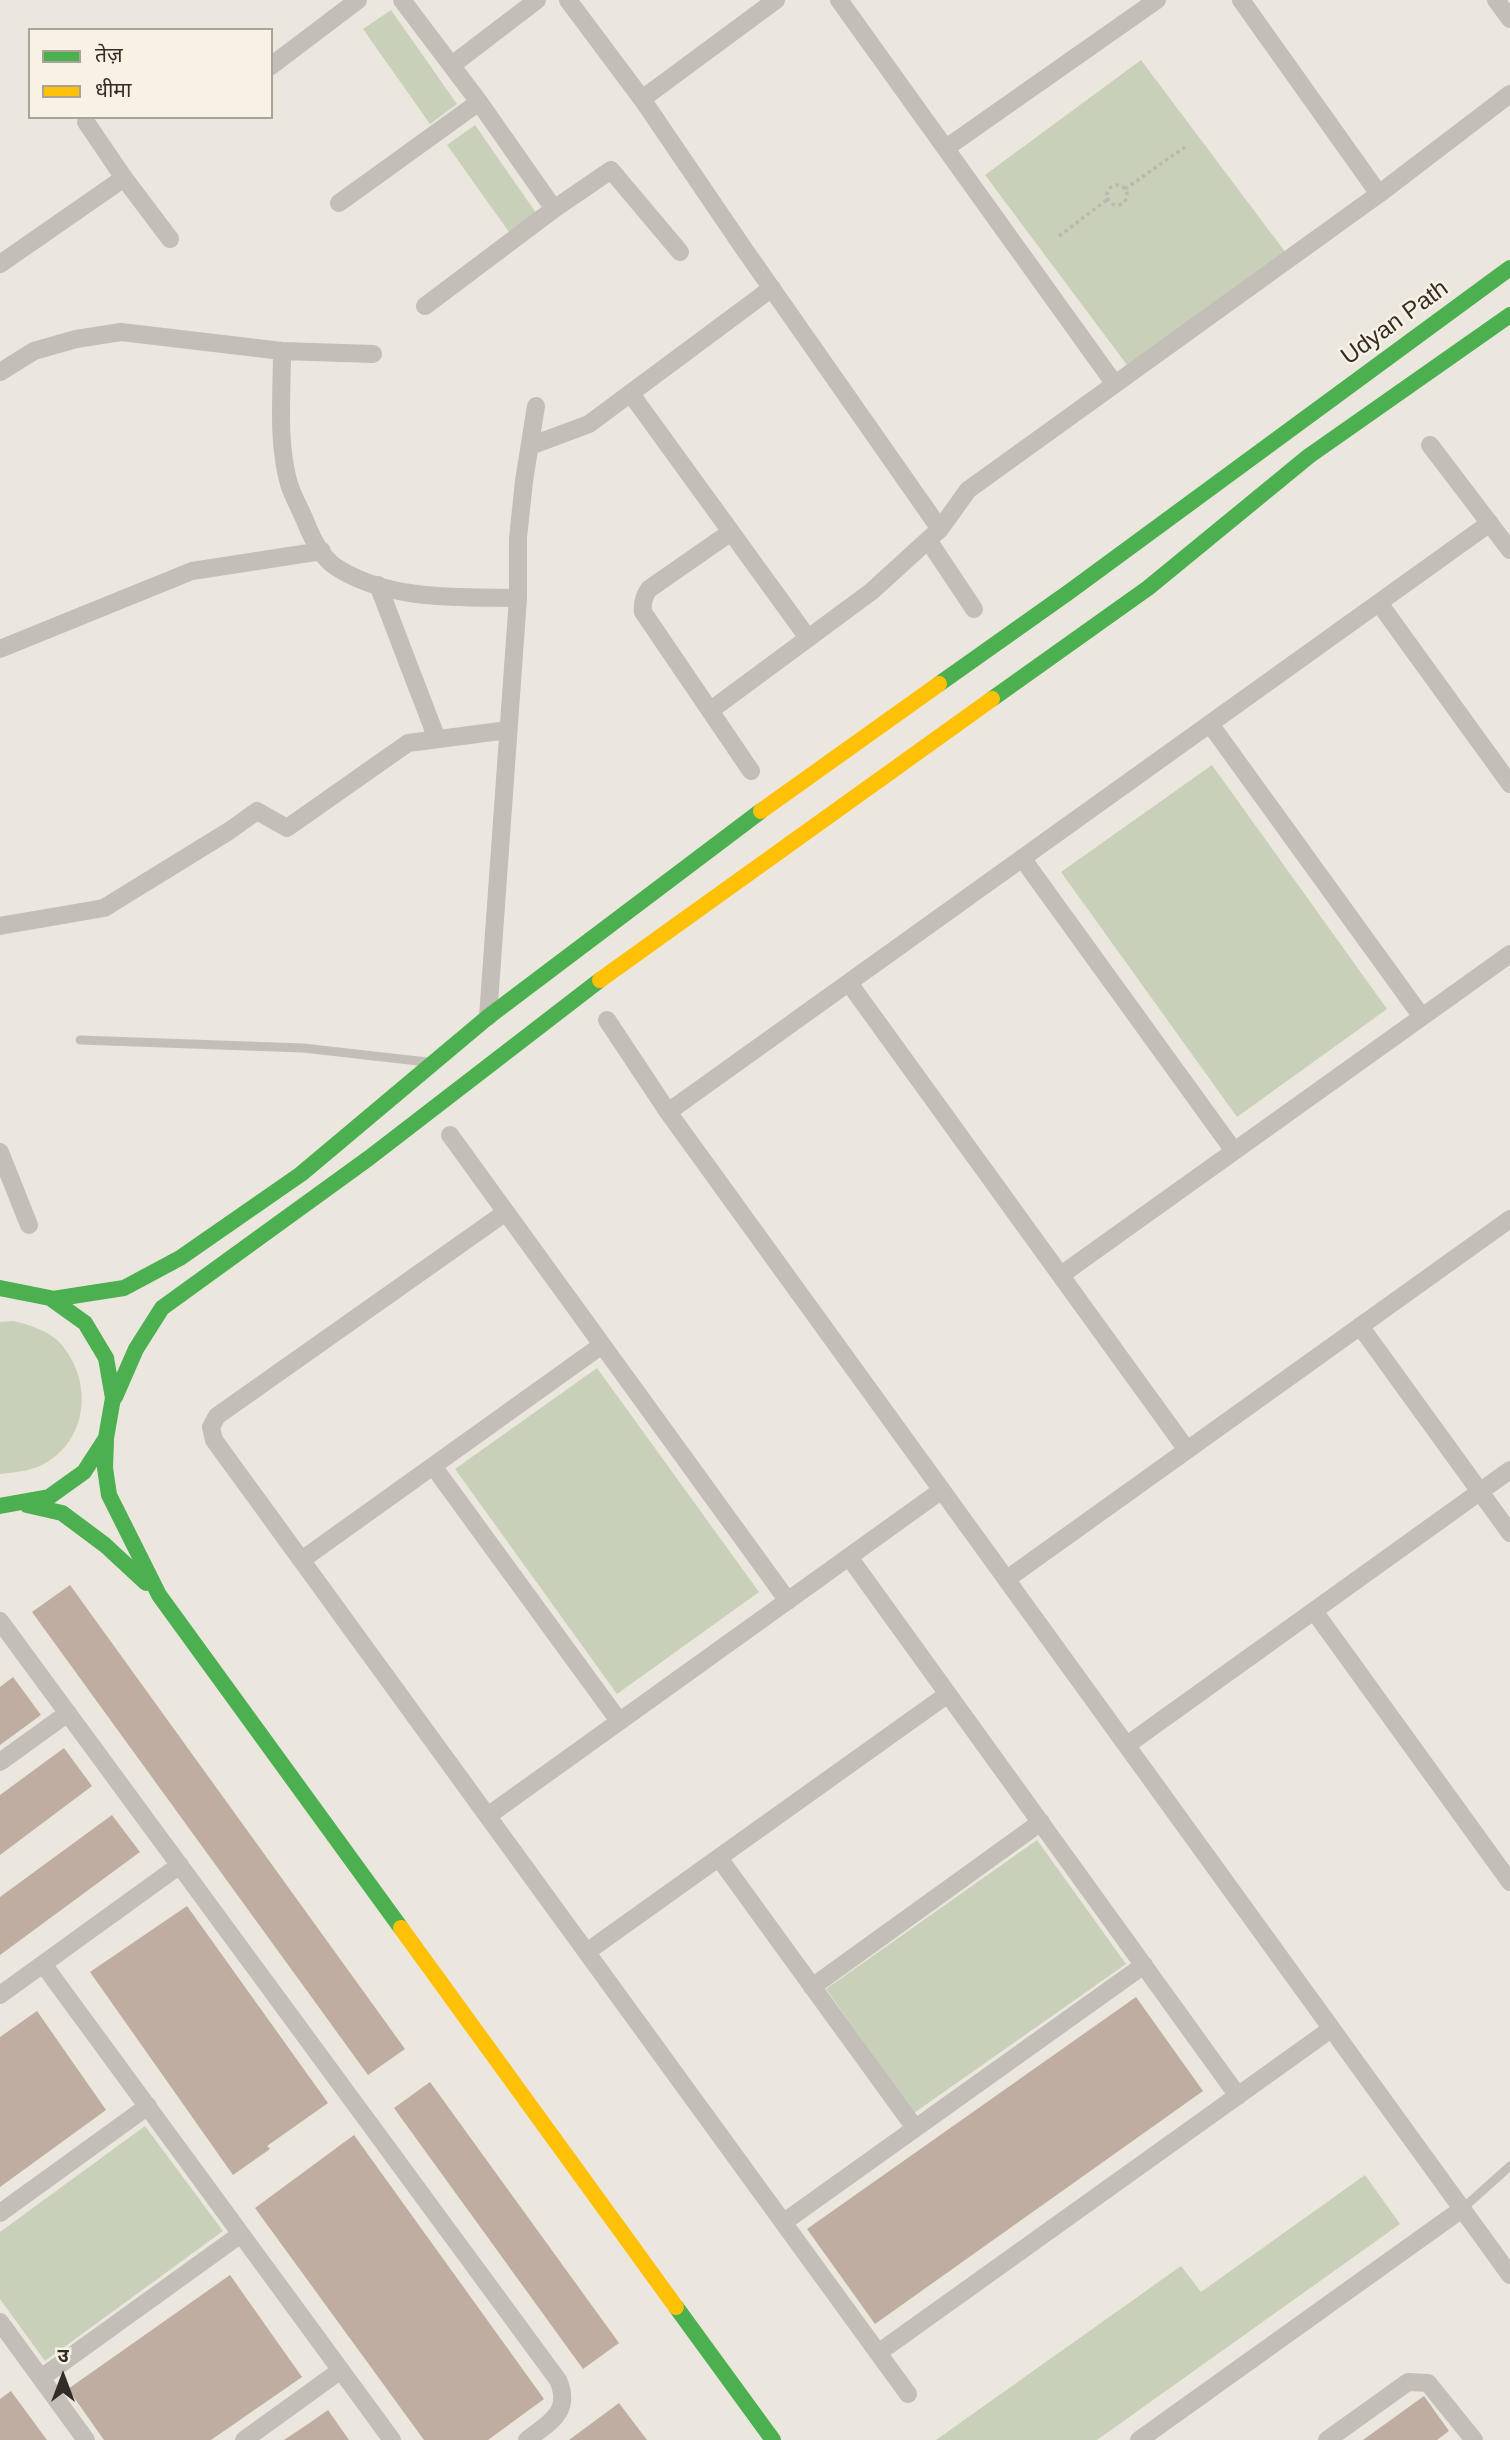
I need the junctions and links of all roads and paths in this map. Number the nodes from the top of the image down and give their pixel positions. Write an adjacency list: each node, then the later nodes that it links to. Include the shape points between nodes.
1 (358, 0): 11 (street)
2 (402, 0): 12 (street)
3 (537, 0): 12 (street)
4 (568, 0): 14 (street)
5 (776, 0): 14 (street)
6 (839, 0): 18 (street)
7 (1157, 0): 18 (street)
8 (1241, 0): 21 (street)
9 (1496, 0): 10 (street)
10 (1510, 19)
11 (273, 64)
12 (452, 65): 15 (street)
13 (1510, 94): 21 (street)
14 (642, 99): 30 (street)
15 (479, 102): 23 (street); 24 (street)
16 (86, 122): 19 (street)
17 (1185, 147): 20 (path)
18 (947, 148): 36 (street)
19 (124, 178): 26 (street); 28 (street)
20 (1125, 189): 22 (path, via 1111,187); 22 (path, via 1127,199 1122,204)
21 (1379, 194): 36 (street)
22 (1108, 199): 25 (path)
23 (339, 203)
24 (554, 209): 27 (street, via 611,170); 31 (street)
25 (1059, 236)
26 (170, 239)
27 (680, 252)
28 (0, 264)
29 (1510, 268): 62 (main road, Udyan Path, via 1069,592 771,803)
30 (772, 288): 37 (street); 43 (street)
31 (425, 306)
32 (1510, 315): 79 (main road, via 1309,456 1148,588 584,992 369,1158 162,1308 136,1349)
33 (282, 351): 34 (street); 35 (street, via 121,332 34,351); 44 (street, via 284,456 289,484)
34 (373, 354)
35 (0, 372)
36 (1114, 383): 43 (street, via 968,489)
37 (631, 394): 40 (street, via 589,424); 42 (street)
38 (536, 406): 40 (street)
39 (1430, 444): 41 (street)
40 (530, 446): 47 (street, via 518,538)
41 (1490, 523): 45 (street); 48 (street)
42 (731, 532): 50 (street); 52 (street, via 644,596 643,612)
43 (934, 534): 49 (street); 50 (street, via 872,591)
44 (322, 551): 46 (street, via 333,565); 51 (street, via 192,570)
45 (1510, 551)
46 (378, 584): 47 (street, via 430,595); 55 (street)
47 (518, 597): 54 (street)
48 (1379, 603): 53 (street); 57 (street)
49 (974, 609)
50 (808, 638): 52 (street)
51 (0, 649)
52 (711, 710): 56 (street)
53 (1210, 724): 58 (street); 63 (street)
54 (508, 730): 55 (street); 62 (street)
55 (437, 739): 59 (street, via 408,743 287,828 257,811 104,908)
56 (751, 771)
57 (1510, 784)
58 (1022, 859): 61 (street); 70 (street)
59 (0, 926)
60 (1510, 954): 63 (street)
61 (849, 983): 67 (street); 74 (street)
62 (488, 1017): 66 (main road, Udyan Path)
63 (1422, 1017): 70 (street)
64 (607, 1020): 67 (street)
65 (80, 1040): 66 (lane, via 303,1048)
66 (434, 1062): 76 (main road, Udyan Path, via 300,1174 180,1258 124,1288)
67 (668, 1112): 84 (street)
68 (450, 1135): 71 (street)
69 (0, 1152): 73 (street)
70 (1234, 1152): 74 (street)
71 (506, 1212): 78 (street); 90 (street, via 217,1416 211,1427 214,1440)
72 (1510, 1219): 77 (street)
73 (29, 1225)
74 (1061, 1275): 81 (street)
75 (0, 1288): 76 (main road)
76 (53, 1299): 79 (main road, via 82,1319 98,1339 109,1363)
77 (1360, 1326): 81 (street); 85 (street)
78 (602, 1345): 82 (street); 93 (street)
79 (115, 1397): 80 (main road)
80 (106, 1441): 86 (main road, via 74,1482); 92 (main road, via 109,1495)
81 (1187, 1450): 91 (street)
82 (433, 1466): 90 (street); 98 (street)
83 (1510, 1470): 85 (street)
84 (942, 1490): 89 (street); 91 (street)
85 (1480, 1492): 88 (street); 94 (street)
86 (25, 1504): 87 (main road); 92 (main road, via 73,1520)
87 (0, 1506)
88 (1510, 1533)
89 (849, 1557): 93 (street); 96 (street)
90 (303, 1559): 101 (street)
91 (1007, 1580): 99 (street)
92 (159, 1595): 126 (main road)
93 (788, 1601): 98 (street)
94 (1314, 1611): 99 (street); 105 (street)
95 (0, 1621): 97 (street)
96 (948, 1694): 102 (street); 103 (street)
97 (68, 1713): 100 (street); 104 (street)
98 (619, 1721): 101 (street)
99 (1127, 1745): 111 (street)
100 (0, 1762)
101 (489, 1815): 106 (street)
102 (1041, 1822): 108 (street); 109 (street)
103 (719, 1858): 106 (street); 109 (street)
104 (180, 1865): 107 (street); 130 (street, via 558,2380 564,2394 562,2406 553,2420)
105 (1510, 1882)
106 (588, 1951): 118 (street)
107 (43, 1964): 110 (street); 113 (street)
108 (1144, 1965): 112 (street); 114 (street)
109 (812, 1987): 114 (street)
110 (0, 1995)
111 (1331, 2029): 112 (street); 116 (street)
112 (1238, 2096): 122 (street)
113 (148, 2106): 117 (street); 119 (street)
114 (915, 2128): 118 (street)
115 (1510, 2166): 116 (lane)
116 (1462, 2209): 120 (street); 132 (street)
117 (0, 2213)
118 (784, 2222): 122 (street)
119 (240, 2234): 123 (street); 124 (street)
120 (1510, 2275)
121 (0, 2322): 124 (street)
122 (878, 2353): 125 (street)
123 (341, 2370): 128 (street); 129 (street)
124 (41, 2378): 127 (street)
125 (908, 2394)
126 (769, 2435): 131 (street)
127 (86, 2440)
128 (244, 2440)
129 (392, 2440)
130 (527, 2440)
131 (750, 2440)
132 (1139, 2440)
133 (1327, 2440): 134 (street, via 1408,2382 1418,2381 1428,2383)
134 (1474, 2440)

